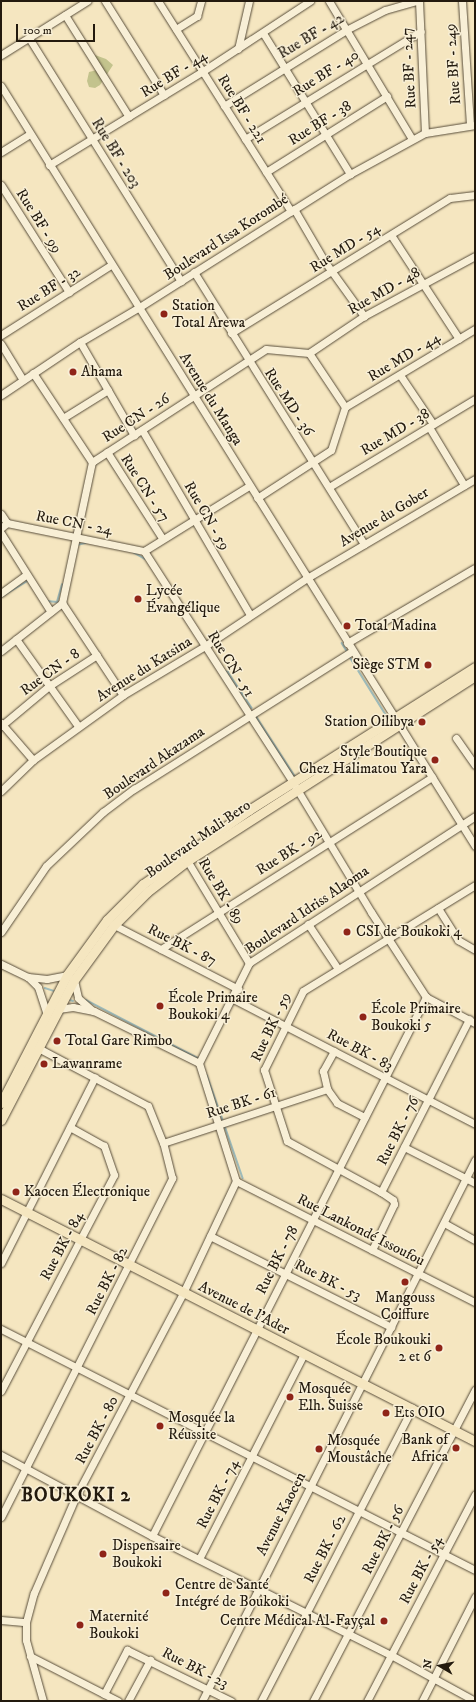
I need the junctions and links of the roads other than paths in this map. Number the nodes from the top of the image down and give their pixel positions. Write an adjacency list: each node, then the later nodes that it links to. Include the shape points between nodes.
1 (87, 1): 10 (street)
2 (105, 1): 22 (street)
3 (158, 1): 11 (street, Rue BF - 221)
4 (201, 1): 11 (street, via 197,16)
5 (249, 1): 16 (street)
6 (310, 1): 14 (street, Rue BF - 44)
7 (329, 1): 12 (street)
8 (418, 1): 12 (street, Rue BF - 42, via 385,10); 13 (street, Rue BF - 247)
9 (462, 1): 27 (street, Rue BF - 249)
10 (65, 15): 15 (street); 26 (street)
11 (176, 28): 20 (street, Rue BF - 221)
12 (346, 30): 18 (street); 19 (street, Rue BF - 42)
13 (421, 31): 18 (street, Rue BF - 40); 28 (street, Rue BF - 247)
14 (263, 33): 16 (street, Rue BF - 44); 19 (street)
15 (29, 38): 17 (street); 31 (street, Rue BF - 203)
16 (238, 49): 20 (street, Rue BF - 44)
17 (1, 55)
18 (366, 63): 23 (street); 24 (street, Rue BF - 40)
19 (285, 67): 24 (street); 25 (street, Rue BF - 42)
20 (203, 71): 22 (street, Rue BF - 44); 25 (street, Rue BF - 221)
21 (1, 86): 29 (street, Avenue du Manga)
22 (164, 95): 26 (street, Rue BF - 44)
23 (387, 96): 30 (street, Rue BF - 38); 33 (street)
24 (306, 100): 30 (street); 32 (street, Rue BF - 40)
25 (224, 106): 32 (street, Rue BF - 221)
26 (129, 117): 31 (street, Rue BF - 44)
27 (472, 125): 28 (street, Boulevard Issa Korombé)
28 (425, 133): 33 (street, Boulevard Issa Korombé)
29 (30, 134): 34 (street); 35 (street, Avenue du Manga)
30 (327, 134): 36 (street, Rue BF - 38); 37 (street)
31 (92, 139): 35 (street, Rue BF - 44); 46 (street, Rue BF - 203)
32 (245, 139): 36 (street, Rue BF - 221)
33 (412, 139): 37 (street, Boulevard Issa Korombé)
34 (1, 152)
35 (49, 165): 43 (street, Avenue du Manga)
36 (266, 172): 40 (street, Rue BF - 221)
37 (350, 174): 40 (street, Boulevard Issa Korombé)
38 (2, 187): 48 (street, Rue BF - 99)
39 (475, 195): 41 (street, Rue MD - 54, via 450,198)
40 (292, 210): 44 (street, Boulevard Issa Korombé); 45 (street, Rue BF - 221)
41 (391, 235): 45 (street, Rue MD - 54); 47 (street)
42 (475, 256): 47 (street, Rue MD - 48)
43 (111, 265): 48 (street, Rue BF - 32); 49 (street, Avenue du Manga)
44 (194, 272): 46 (street, Boulevard Issa Korombé); 52 (street, Rue MD - 36)
45 (333, 272): 50 (street, Rue BF - 221); 52 (street, Rue MD - 54)
46 (181, 281): 49 (street, Boulevard Issa Korombé)
47 (423, 283): 50 (street, Rue MD - 48); 54 (street)
48 (69, 292): 53 (street, Rue BF - 32)
49 (138, 308): 55 (street, Boulevard Issa Korombé); 64 (street, Avenue du Manga)
50 (364, 316): 57 (street, Rue MD - 48)
51 (475, 329): 54 (street, Rue MD - 44)
52 (231, 333): 58 (street, Rue MD - 36)
53 (1, 335)
54 (459, 339): 60 (street, Rue MD - 44)
55 (80, 342): 59 (street, Boulevard Issa Korombé); 62 (street)
56 (1, 344): 61 (street)
57 (310, 353): 58 (street, Rue CN - 26, via 268,348); 66 (street)
58 (247, 361): 64 (street, Rue CN - 26); 73 (street, Rue MD - 36)
59 (33, 373): 61 (street, Boulevard Issa Korombé); 67 (street)
60 (400, 375): 66 (street, Rue MD - 44); 68 (street)
61 (23, 380): 63 (street, Boulevard Issa Korombé)
62 (108, 390): 67 (street); 70 (street)
63 (1, 395)
64 (194, 396): 69 (street, Rue CN - 26); 76 (street, Avenue du Manga)
65 (475, 399): 68 (street, Rue MD - 38)
66 (345, 407): 73 (street, via 330,452)
67 (63, 418): 72 (street)
68 (431, 426): 75 (street); 77 (street, Rue MD - 38)
69 (142, 430): 70 (street, Rue CN - 26); 80 (street, Rue CN - 59)
70 (134, 435): 71 (street, Rue CN - 26)
71 (107, 452): 72 (street, Rue CN - 26); 85 (street, Rue CN - 57)
72 (92, 462): 84 (street)
73 (314, 463): 77 (street, Rue MD - 36); 78 (street)
74 (475, 480): 75 (street, Avenue du Gober)
75 (464, 485): 86 (street, Avenue du Gober)
76 (250, 486): 78 (street, Avenue du Manga); 80 (street)
77 (329, 487): 86 (street, Rue MD - 36)
78 (257, 498): 90 (street, Avenue du Manga)
79 (1, 514): 81 (street)
80 (194, 519): 85 (street); 94 (street, Rue CN - 59)
81 (7, 523): 82 (street); 84 (street, Rue CN - 24)
82 (1, 528)
83 (1, 533): 89 (street)
84 (74, 536): 87 (street, Rue CN - 24); 92 (street)
85 (162, 538): 87 (street)
86 (364, 544): 90 (street, Avenue du Gober)
87 (144, 551): 97 (street, Rue CN - 51)
88 (475, 568): 96 (street)
89 (26, 574): 91 (street); 93 (street)
90 (307, 578): 94 (street, Avenue du Katsina); 96 (street, Avenue du Manga)
91 (1, 593)
92 (62, 603): 93 (street); 100 (street)
93 (51, 612): 95 (street)
94 (250, 615): 97 (street, Avenue du Katsina)
95 (16, 639): 98 (street); 103 (street)
96 (347, 643): 99 (street, Avenue du Manga)
97 (205, 646): 104 (street, Avenue du Katsina); 105 (street, Rue CN - 51)
98 (1, 651)
99 (352, 651): 105 (street, Boulevard Akazama); 106 (street, Avenue du Manga)
100 (97, 655): 103 (street, Rue CN - 8); 104 (street)
101 (475, 667): 106 (main road, Boulevard Mali Bero)
102 (475, 676): 106 (main road, Boulevard Mali Bero)
103 (49, 686): 107 (street, Rue CN - 8); 108 (street)
104 (123, 695): 108 (street, Avenue du Katsina)
105 (249, 716): 113 (street, Rue CN - 51); 127 (street, Boulevard Akazama, via 134,789 74,838 46,866)
106 (396, 722): 112 (street, Avenue du Manga); 113 (main road, Boulevard Mali Bero); 114 (main road, Boulevard Mali Bero)
107 (2, 725): 110 (street)
108 (78, 726): 110 (street, Avenue du Katsina)
109 (456, 738): 111 (street)
110 (33, 760): 115 (street, Avenue du Katsina)
111 (475, 765)
112 (432, 777): 117 (street, Avenue du Manga); 118 (street, Rue BK - 92)
113 (292, 781): 114 (street, Rue CN - 51); 120 (main road, Boulevard Mali Bero)
114 (297, 790): 118 (street, Rue CN - 51); 120 (main road, Boulevard Mali Bero)
115 (1, 792)
116 (475, 816): 117 (street, Boulevard Idriss Alaoma)
117 (461, 824): 119 (street, Avenue du Manga); 122 (street, Boulevard Idriss Alaoma)
118 (329, 843): 122 (street, Rue CN - 51); 124 (street, Rue BK - 92)
119 (475, 846)
120 (185, 857): 124 (street, Rue BK - 89); 126 (main road, Boulevard Mali Bero); 135 (main road, Boulevard Mali Bero, via 143,884 107,920)
121 (475, 885): 123 (street, Rue BK - 59)
122 (358, 891): 125 (street, Boulevard Idriss Alaoma); 128 (street, Rue CN - 51)
123 (438, 908): 128 (street, Rue BK - 59); 130 (street, via 458,940)
124 (218, 912): 129 (street, Rue BK - 92); 131 (street, Rue BK - 89)
125 (308, 924): 131 (street, Boulevard Idriss Alaoma); 133 (street)
126 (114, 925): 129 (street, Rue BK - 87); 135 (main road, Boulevard Mali Bero)
127 (1, 932)
128 (388, 939): 133 (street, Rue BK - 59); 137 (street, Rue CN - 51)
129 (161, 950): 136 (street, Rue BK - 87)
130 (475, 950)
131 (249, 963): 136 (street, Boulevard Idriss Alaoma)
132 (1, 964): 134 (street)
133 (338, 969): 143 (street, Rue BK - 59, via 304,991)
134 (28, 977): 135 (street); 141 (street, via 38,987)
135 (71, 977): 139 (main road, Boulevard Mali Bero); 140 (street, via 78,998); 141 (main road, Boulevard Mali Bero)
136 (238, 989): 138 (street, Boulevard Idriss Alaoma)
137 (426, 997): 142 (street); 149 (street, Rue BK - 78)
138 (233, 999): 143 (street, Rue BK - 83); 147 (street, Boulevard Idriss Alaoma)
139 (58, 1010): 140 (street, via 73,1007); 144 (main road, Boulevard Mali Bero)
140 (94, 1011): 147 (street)
141 (47, 1012): 144 (street); 152 (main road, Boulevard Mali Bero)
142 (472, 1021): 151 (street, Rue BK - 76)
143 (285, 1026): 146 (street, Rue BK - 83); 153 (street, Rue BK - 59, via 264,1070)
144 (48, 1030): 145 (main road, Boulevard Mali Bero)
145 (38, 1048): 148 (street, Rue BK - 82); 155 (main road, Boulevard Mali Bero)
146 (334, 1051): 149 (street, Rue BK - 83); 150 (street, via 323,1071)
147 (199, 1063): 156 (street)
148 (95, 1077): 158 (street); 159 (street, Rue BK - 82, via 148,1106)
149 (385, 1077): 151 (street, Rue BK - 83); 154 (street, Rue BK - 78)
150 (327, 1089): 153 (street, Rue BK - 61); 154 (street, via 337,1103)
151 (428, 1100): 157 (street, Rue BK - 83); 160 (street, Rue BK - 76)
152 (1, 1103)
153 (274, 1106): 156 (street, Rue BK - 61); 162 (street, Rue BK - 59, via 287,1140)
154 (365, 1117): 162 (street, Rue BK - 78)
155 (1, 1120)
156 (218, 1123): 159 (street, Rue BK - 61); 164 (street)
157 (475, 1124)
158 (70, 1126): 168 (street); 172 (street, Rue BK - 84, via 104,1146 114,1172)
159 (163, 1143): 176 (street, Rue BK - 82, via 172,1178)
160 (404, 1147): 163 (street); 166 (street, Rue BK - 76)
161 (475, 1160): 163 (street, Avenue Kaocen)
162 (338, 1169): 166 (street, Rue BK - 59); 169 (street, Rue BK - 78)
163 (466, 1178): 165 (street); 170 (street, Avenue Kaocen)
164 (236, 1181): 169 (street, Rue Lankondé Issoufou); 171 (street, Rue BK - 80)
165 (475, 1183)
166 (381, 1192): 174 (street, via 393,1200 394,1204)
167 (1, 1199): 168 (main road, Avenue de l'Ader)
168 (27, 1211): 172 (main road, Avenue de l'Ader); 175 (street)
169 (312, 1220): 174 (street, Rue Lankondé Issoufou); 177 (street, Rue BK - 78)
170 (444, 1224): 173 (street); 178 (street, Avenue Kaocen)
171 (210, 1236): 177 (street, Rue BK - 53); 179 (street, Rue BK - 80)
172 (80, 1239): 176 (main road, Avenue de l'Ader); 184 (street, Rue BK - 84)
173 (475, 1240)
174 (372, 1250): 178 (street, Rue Lankondé Issoufou)
175 (1, 1263)
176 (130, 1265): 179 (main road, Avenue de l'Ader); 186 (street, Rue BK - 82)
177 (285, 1274): 181 (street, Rue BK - 53); 183 (street, Rue BK - 78)
178 (418, 1274): 180 (street, Rue Lankondé Issoufou); 181 (street, Avenue Kaocen)
179 (183, 1293): 183 (main road, Avenue de l'Ader); 190 (street, Rue BK - 80)
180 (475, 1302)
181 (391, 1327): 187 (street, Avenue Kaocen)
182 (1, 1329): 184 (street)
183 (256, 1330): 185 (main road, Avenue de l'Ader); 193 (street, Rue BK - 78)
184 (26, 1342): 186 (street); 189 (street, Rue BK - 84)
185 (304, 1354): 187 (main road, Avenue de l'Ader); 196 (street, Rue BK - 74)
186 (77, 1369): 190 (street); 197 (street, Rue BK - 82)
187 (363, 1383): 191 (main road, Avenue de l'Ader); 198 (street, Avenue Kaocen)
188 (475, 1390): 192 (street, Rue BK - 56)
189 (1, 1391)
190 (130, 1396): 193 (street); 200 (street, Rue BK - 80)
191 (412, 1408): 192 (main road, Avenue de l'Ader); 201 (street, Rue BK - 62)
192 (454, 1431): 194 (main road, Avenue de l'Ader); 203 (street, Rue BK - 56)
193 (203, 1433): 196 (street); 204 (street, Rue BK - 78)
194 (475, 1441)
195 (1, 1455): 197 (street)
196 (252, 1457): 198 (street); 206 (street, Rue BK - 74)
197 (24, 1468): 200 (street); 202 (street, Rue BK - 82)
198 (309, 1487): 201 (street); 208 (street, Avenue Kaocen)
199 (475, 1494): 205 (street, Rue BK - 54)
200 (76, 1496): 204 (street); 212 (street, Rue BK - 80, via 34,1593)
201 (359, 1511): 203 (street); 210 (street, Rue BK - 62)
202 (1, 1517)
203 (402, 1533): 205 (street); 213 (street, Rue BK - 56)
204 (152, 1536): 206 (street)
205 (444, 1554): 207 (street); 214 (street, Rue BK - 54)
206 (199, 1560): 208 (street)
207 (475, 1570)
208 (256, 1589): 210 (street); 218 (street, Avenue Kaocen)
209 (475, 1597): 217 (street)
210 (306, 1613): 213 (street); 226 (street, Rue BK - 62)
211 (1, 1620): 212 (street)
212 (26, 1622): 215 (street, Rue BK - 80, via 26,1640)
213 (348, 1635): 214 (street); 227 (street, Rue BK - 56)
214 (391, 1655): 217 (street); 228 (street, Rue BK - 54)
215 (30, 1656): 219 (street); 221 (street, Rue BK - 80)
216 (150, 1660): 218 (street, Rue BK - 23); 219 (street, Rue BK - 23, via 126,1651); 223 (street)
217 (433, 1678): 220 (street); 229 (street)
218 (208, 1689): 224 (street, Avenue Kaocen); 225 (street, Rue BK - 23)
219 (104, 1694): 222 (street)
220 (475, 1700)
221 (42, 1701)
222 (118, 1701)
223 (128, 1701)
224 (202, 1701)
225 (231, 1701)
226 (261, 1701)
227 (313, 1701)
228 (367, 1701)
229 (422, 1701)

